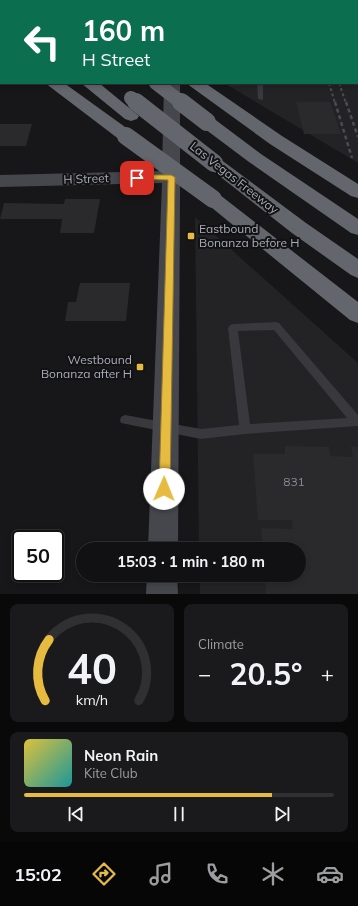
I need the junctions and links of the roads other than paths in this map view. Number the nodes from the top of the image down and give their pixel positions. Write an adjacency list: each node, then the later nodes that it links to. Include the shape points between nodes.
1 (55, 84): 15 (highway, bridge, via 213,199)
2 (90, 84): 9 (highway, via 131,116)
3 (157, 84): 13 (highway, bridge, via 254,158)
4 (172, 84): 10 (main road)
5 (196, 84): 12 (highway)
6 (260, 84): 8 (lane)
7 (125, 93): 9 (highway, Las Vegas Freeway, bridge)
8 (262, 99)
9 (214, 168): 14 (highway)
10 (171, 177): 11 (main road, H Street); 17 (main road)
11 (0, 181)
12 (358, 192)
13 (356, 226)
14 (355, 268)
15 (358, 314)
16 (125, 420): 17 (lane)
17 (166, 428): 18 (lane, via 201,434); 19 (main road)
18 (245, 429): 18 (lane, via 252,428 357,422 276,326 233,328)
19 (163, 542)
20 (162, 582): 21 (main road)
21 (162, 594)

